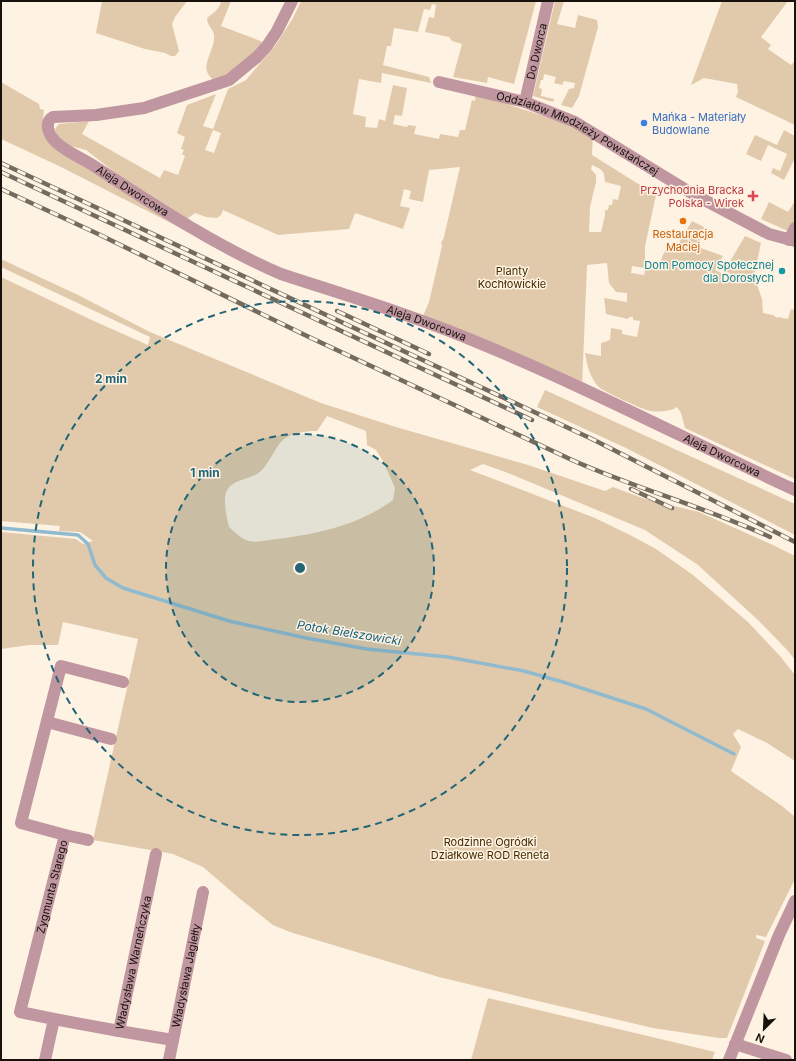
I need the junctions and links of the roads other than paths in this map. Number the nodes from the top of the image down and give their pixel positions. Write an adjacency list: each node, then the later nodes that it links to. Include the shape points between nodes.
1 (292, 1): 7 (street, Aleja Dworcowa, via 277,31 266,46 229,80 144,108 96,115 53,117 47,128 54,140 65,148 195,230 259,264 487,346 582,388)
2 (548, 1): 4 (street, Do Dworca)
3 (439, 82): 4 (street, Oddziałów Młodzieży Powstańczej)
4 (525, 102): 6 (street, Oddziałów Młodzieży Powstańczej, via 575,122 693,194 768,234)
5 (795, 228): 6 (street)
6 (792, 240)
7 (795, 490)
8 (123, 682): 9 (street, Zygmunta Starego, via 61,666)
9 (47, 722): 10 (street); 11 (street, Zygmunta Starego, via 21,823)
10 (111, 739)
11 (65, 835): 12 (street); 16 (street, Zygmunta Starego, via 20,1012)
12 (88, 840)
13 (156, 854): 17 (street, Władysława Warneńczyka)
14 (203, 892): 18 (street, Władysława Jagiełły)
15 (795, 901): 19 (street)
16 (54, 1019): 17 (street, Władysława Warneńczyka); 20 (street)
17 (119, 1031): 18 (street)
18 (173, 1040): 21 (street, Władysława Jagiełły)
19 (735, 1044): 22 (street); 23 (street)
20 (45, 1060)
21 (169, 1060)
22 (729, 1060)
23 (786, 1060)

